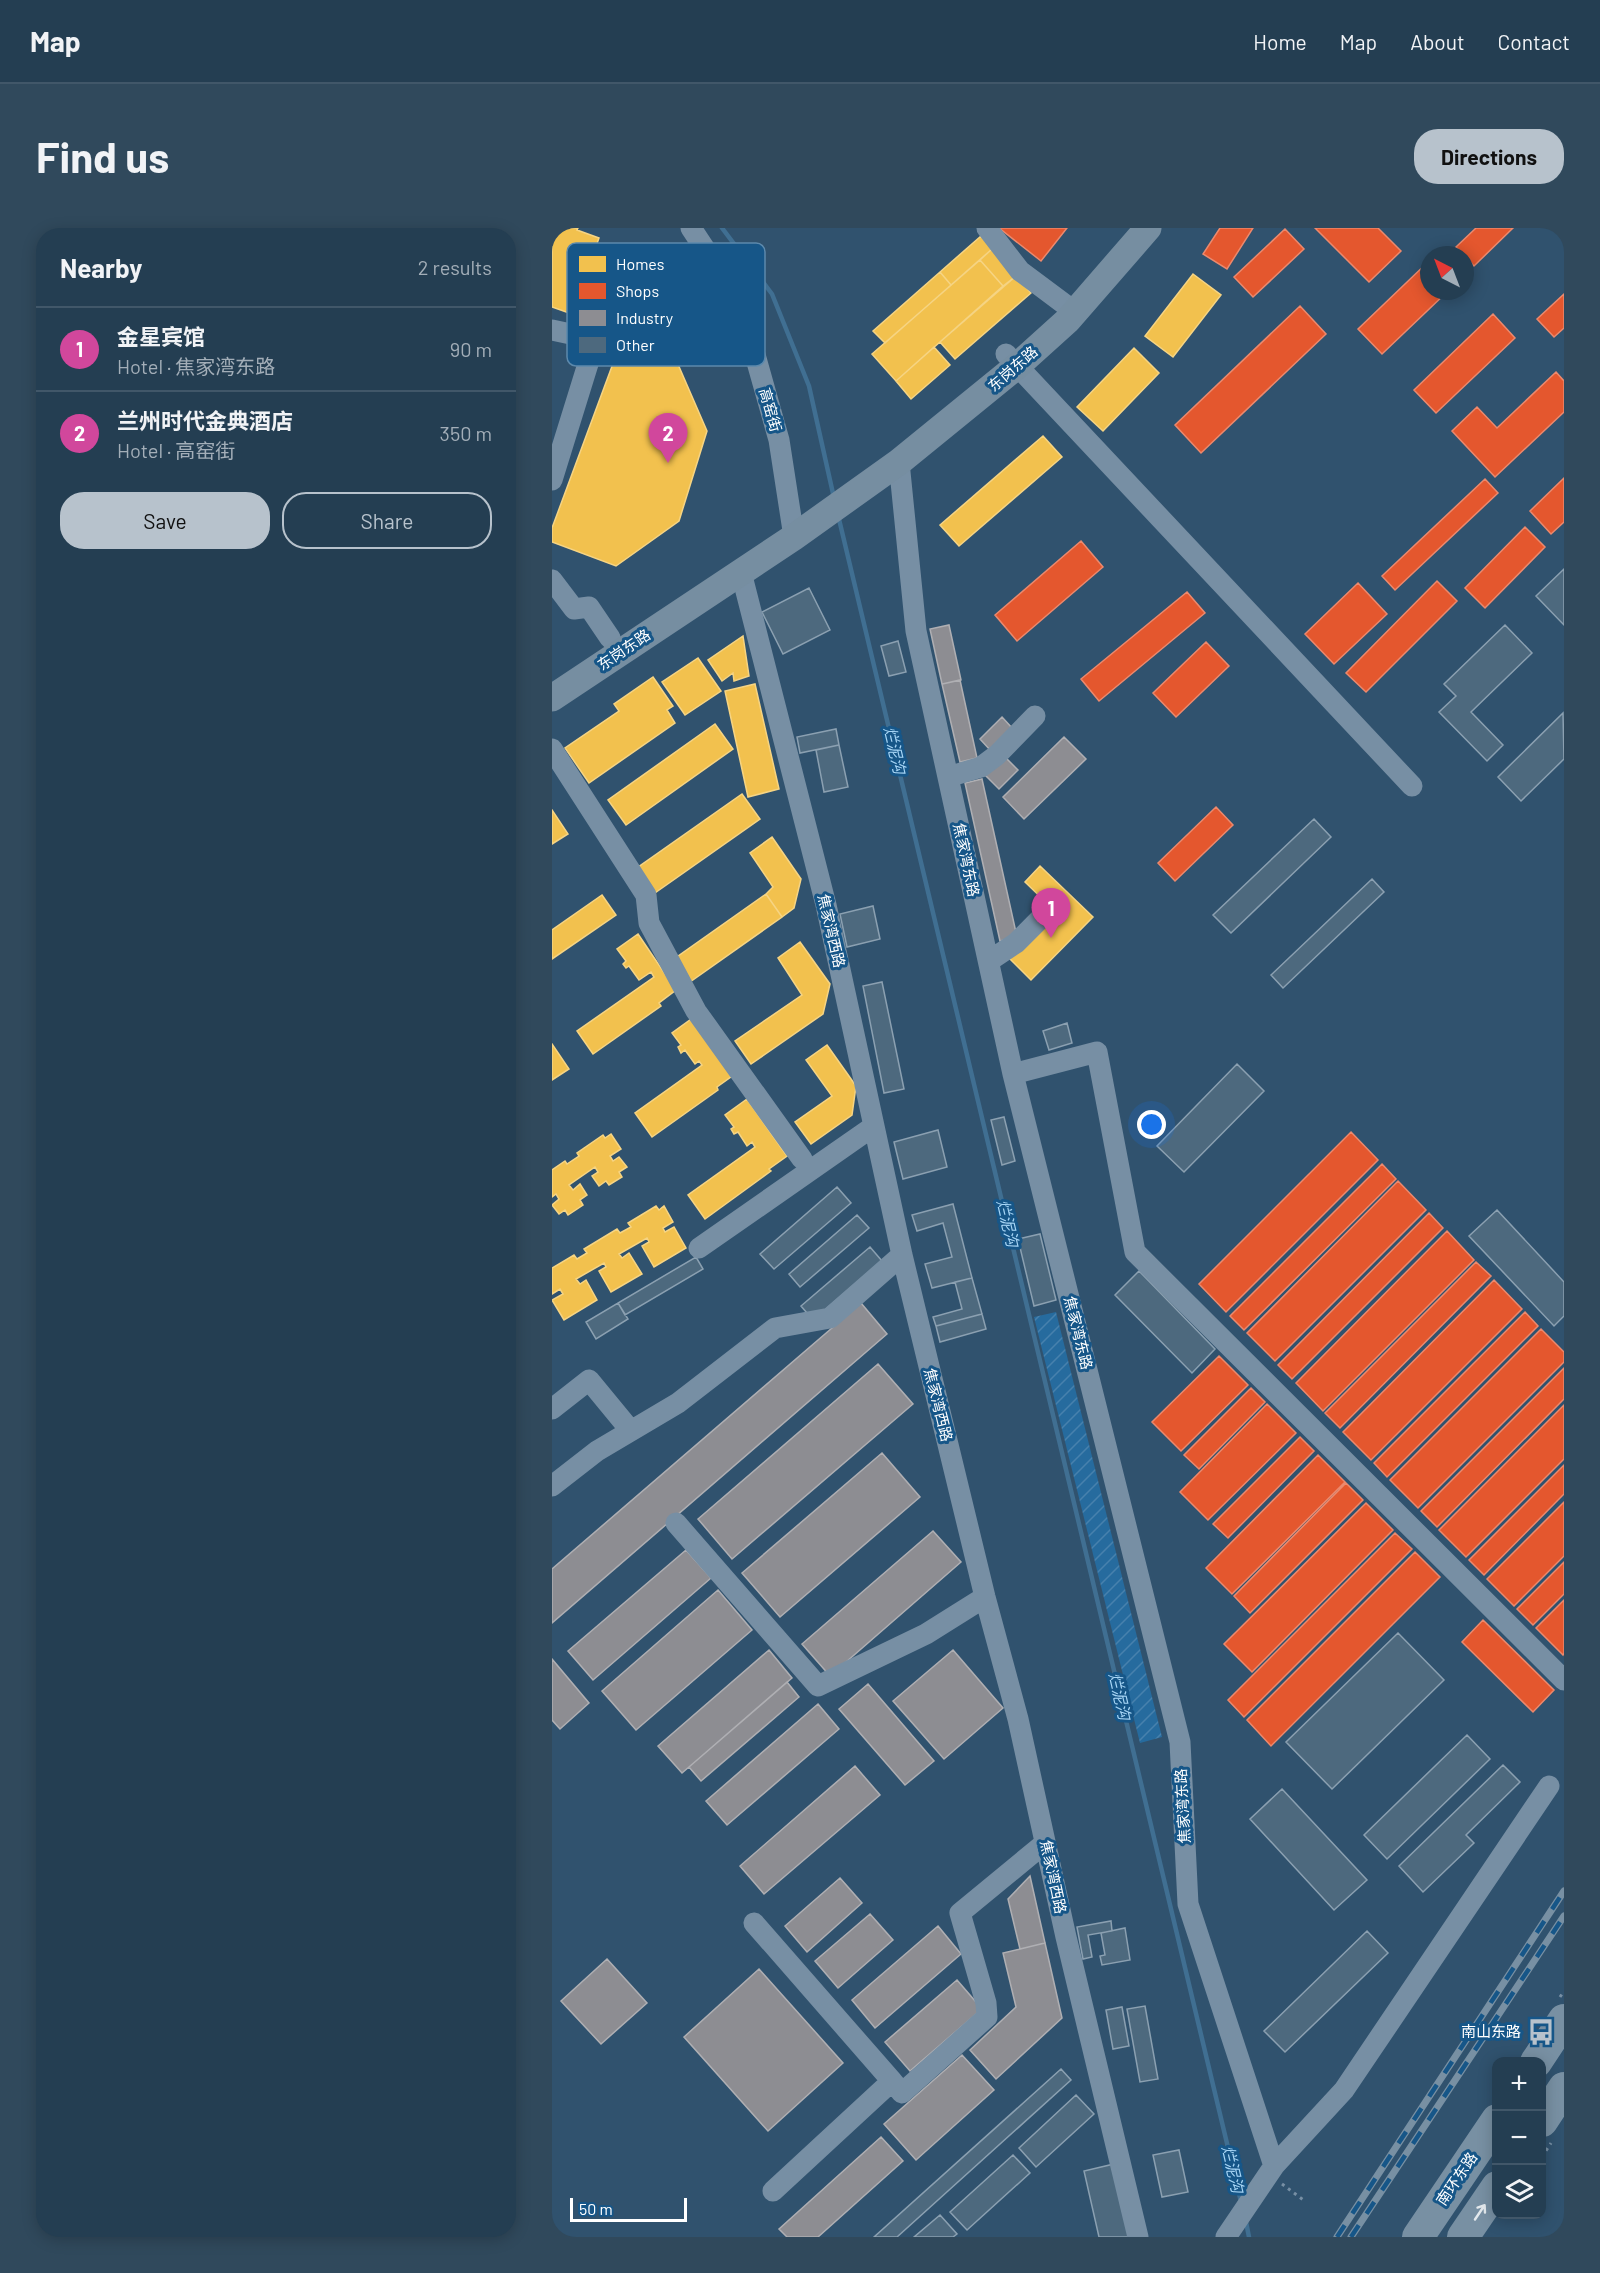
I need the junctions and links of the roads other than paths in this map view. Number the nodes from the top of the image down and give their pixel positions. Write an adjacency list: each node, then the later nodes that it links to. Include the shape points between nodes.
1 (692, 228): 5 (street, 高窑街)
2 (987, 228): 6 (street, via 1020,271)
3 (1124, 228): 6 (main road, 东岗东路)
4 (1148, 228): 6 (main road, 东岗东路)
5 (701, 243)
6 (1068, 306): 9 (main road, 东岗东路)
7 (552, 330): 8 (street)
8 (567, 333)
9 (1012, 360): 12 (main road, 东岗东路); 14 (main road, 东岗东路); 24 (street)
10 (586, 366): 13 (street)
11 (758, 366): 15 (street, 高窑街)
12 (899, 462): 14 (main road, 东岗东路); 23 (street, 焦家湾东路, via 916,631)
13 (552, 480)
14 (858, 482): 15 (main road)
15 (801, 521): 16 (main road, 东岗东路); 18 (main road, 东岗东路)
16 (741, 572): 20 (main road, 东岗东路); 28 (street, 焦家湾西路, via 826,905)
17 (552, 580): 18 (street, via 573,609 589,607)
18 (610, 638): 19 (main road, 东岗东路)
19 (552, 678)
20 (552, 698)
21 (1035, 716): 23 (street, via 981,767)
22 (552, 749): 29 (street, via 646,895 649,923 696,1011)
23 (948, 777): 26 (street, 焦家湾东路)
24 (1412, 786)
25 (1042, 917): 26 (street)
26 (989, 962): 27 (street, 焦家湾东路)
27 (1013, 1074): 37 (street, via 1096,1052 1135,1252); 47 (street, 焦家湾东路, via 1180,1742 1188,1904)
28 (874, 1126): 30 (street); 31 (street, 焦家湾西路)
29 (802, 1159)
30 (699, 1248)
31 (902, 1255): 33 (street, via 830,1318 776,1328 678,1403); 36 (street, 焦家湾西路)
32 (552, 1409): 33 (street, via 589,1380)
33 (631, 1431): 34 (street, via 597,1451)
34 (552, 1486)
35 (676, 1523): 36 (street, via 818,1686 926,1634)
36 (985, 1597): 39 (street, 焦家湾西路, via 1018,1719)
37 (1564, 1680)
38 (1549, 1786): 47 (street, via 1344,2090)
39 (1045, 1843): 43 (street, via 960,1913 987,2017 902,2093); 50 (street, 焦家湾西路)
40 (754, 1923): 43 (street)
41 (1564, 2020): 42 (highway)
42 (1539, 2057)
43 (892, 2081): 48 (street)
44 (1564, 2088): 45 (highway)
45 (1546, 2115)
46 (1492, 2127): 52 (highway, 南环东路)
47 (1267, 2177): 51 (street)
48 (773, 2191)
49 (1492, 2194): 53 (highway, one-way to 49)
50 (1138, 2237)
51 (1226, 2237)
52 (1418, 2237)
53 (1463, 2237)

